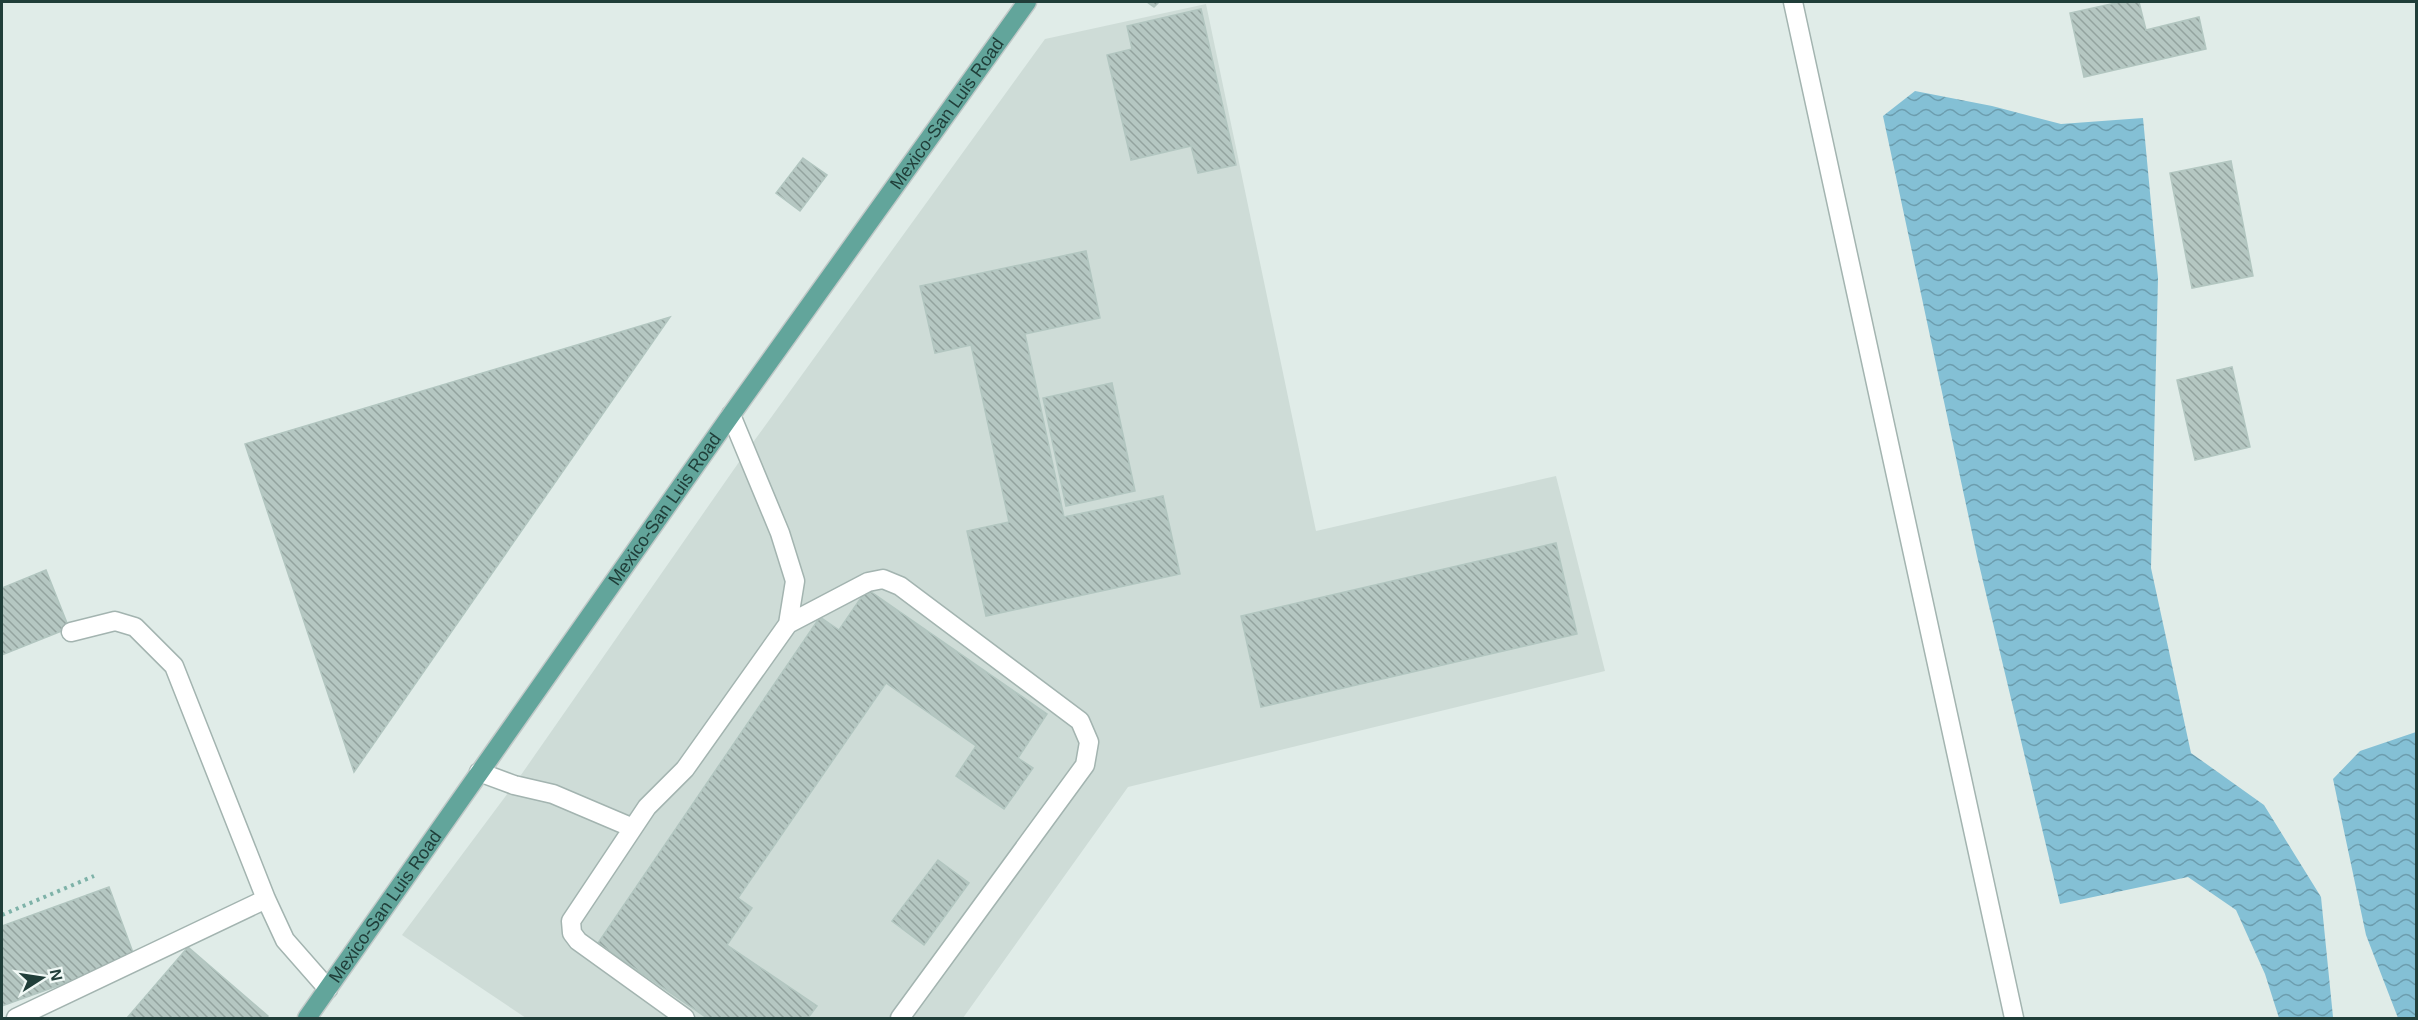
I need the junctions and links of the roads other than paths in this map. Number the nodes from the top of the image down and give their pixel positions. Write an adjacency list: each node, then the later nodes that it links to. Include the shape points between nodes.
1 (1027, 2): 3 (main road, Mexico-San Luis Road)
2 (1793, 2): 14 (street)
3 (731, 415): 4 (street, via 780,533 795,581); 6 (main road, Mexico-San Luis Road)
4 (788, 624): 7 (street, via 685,769 647,807); 13 (street, via 868,582 883,579 900,586 1080,721 1089,742 1084,765)
5 (71, 632): 8 (street, via 115,621 135,627 174,666)
6 (479, 772): 7 (street, via 553,794); 9 (main road, Mexico-San Luis Road)
7 (633, 828): 12 (street, via 571,921 572,933)
8 (266, 900): 9 (street, via 285,939); 10 (street)
9 (328, 989): 11 (main road, Mexico-San Luis Road)
10 (16, 1018)
11 (307, 1018)
12 (685, 1018)
13 (900, 1018)
14 (2014, 1018)

